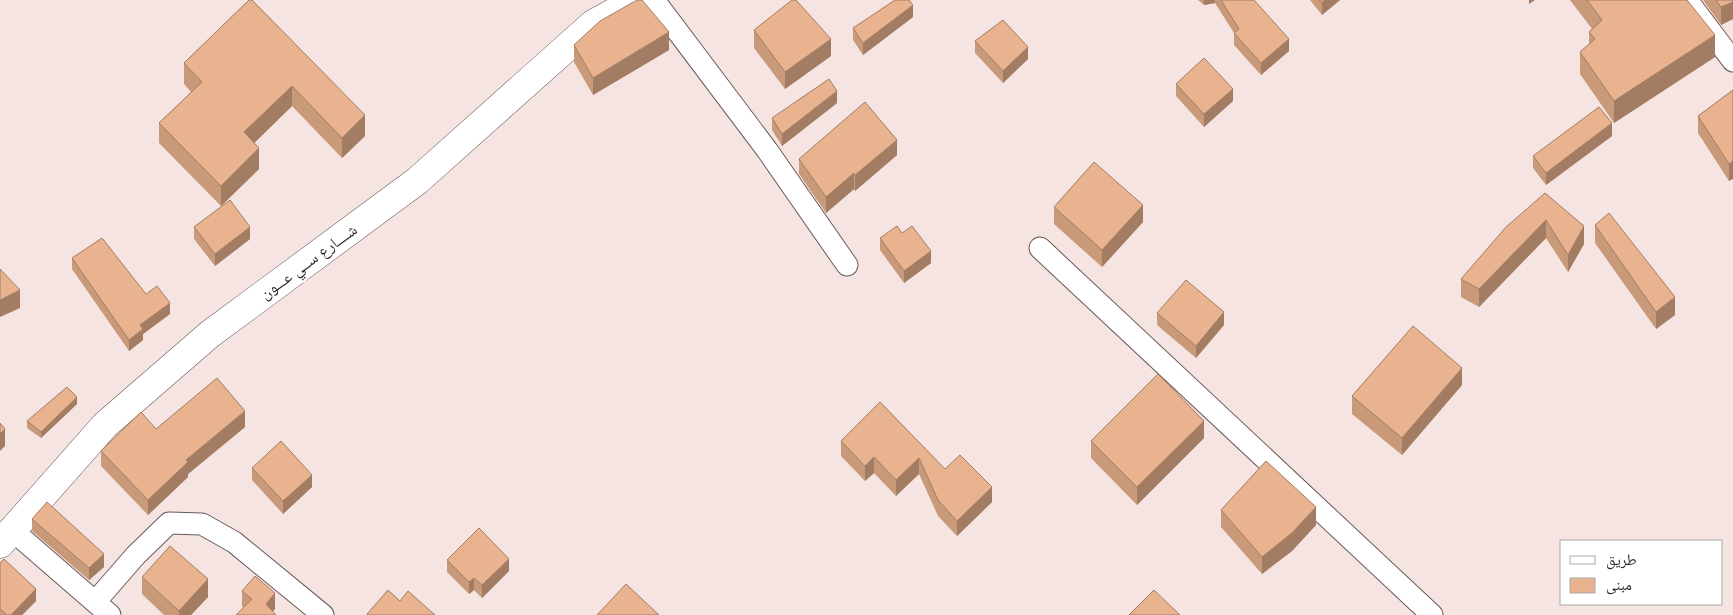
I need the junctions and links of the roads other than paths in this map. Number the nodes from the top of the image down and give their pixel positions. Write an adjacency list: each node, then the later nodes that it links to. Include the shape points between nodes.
1 (636, 0): 7 (street, شــــارع ســي عـــون, via 593,24 417,181 210,334 105,426)
2 (654, 0): 6 (street)
3 (1687, 0): 4 (street)
4 (1733, 61)
5 (1040, 248): 9 (street)
6 (847, 265)
7 (6, 537): 8 (street)
8 (102, 608): 10 (street, via 136,556 169,523 202,524 234,542)
9 (1422, 612)
10 (323, 615)

